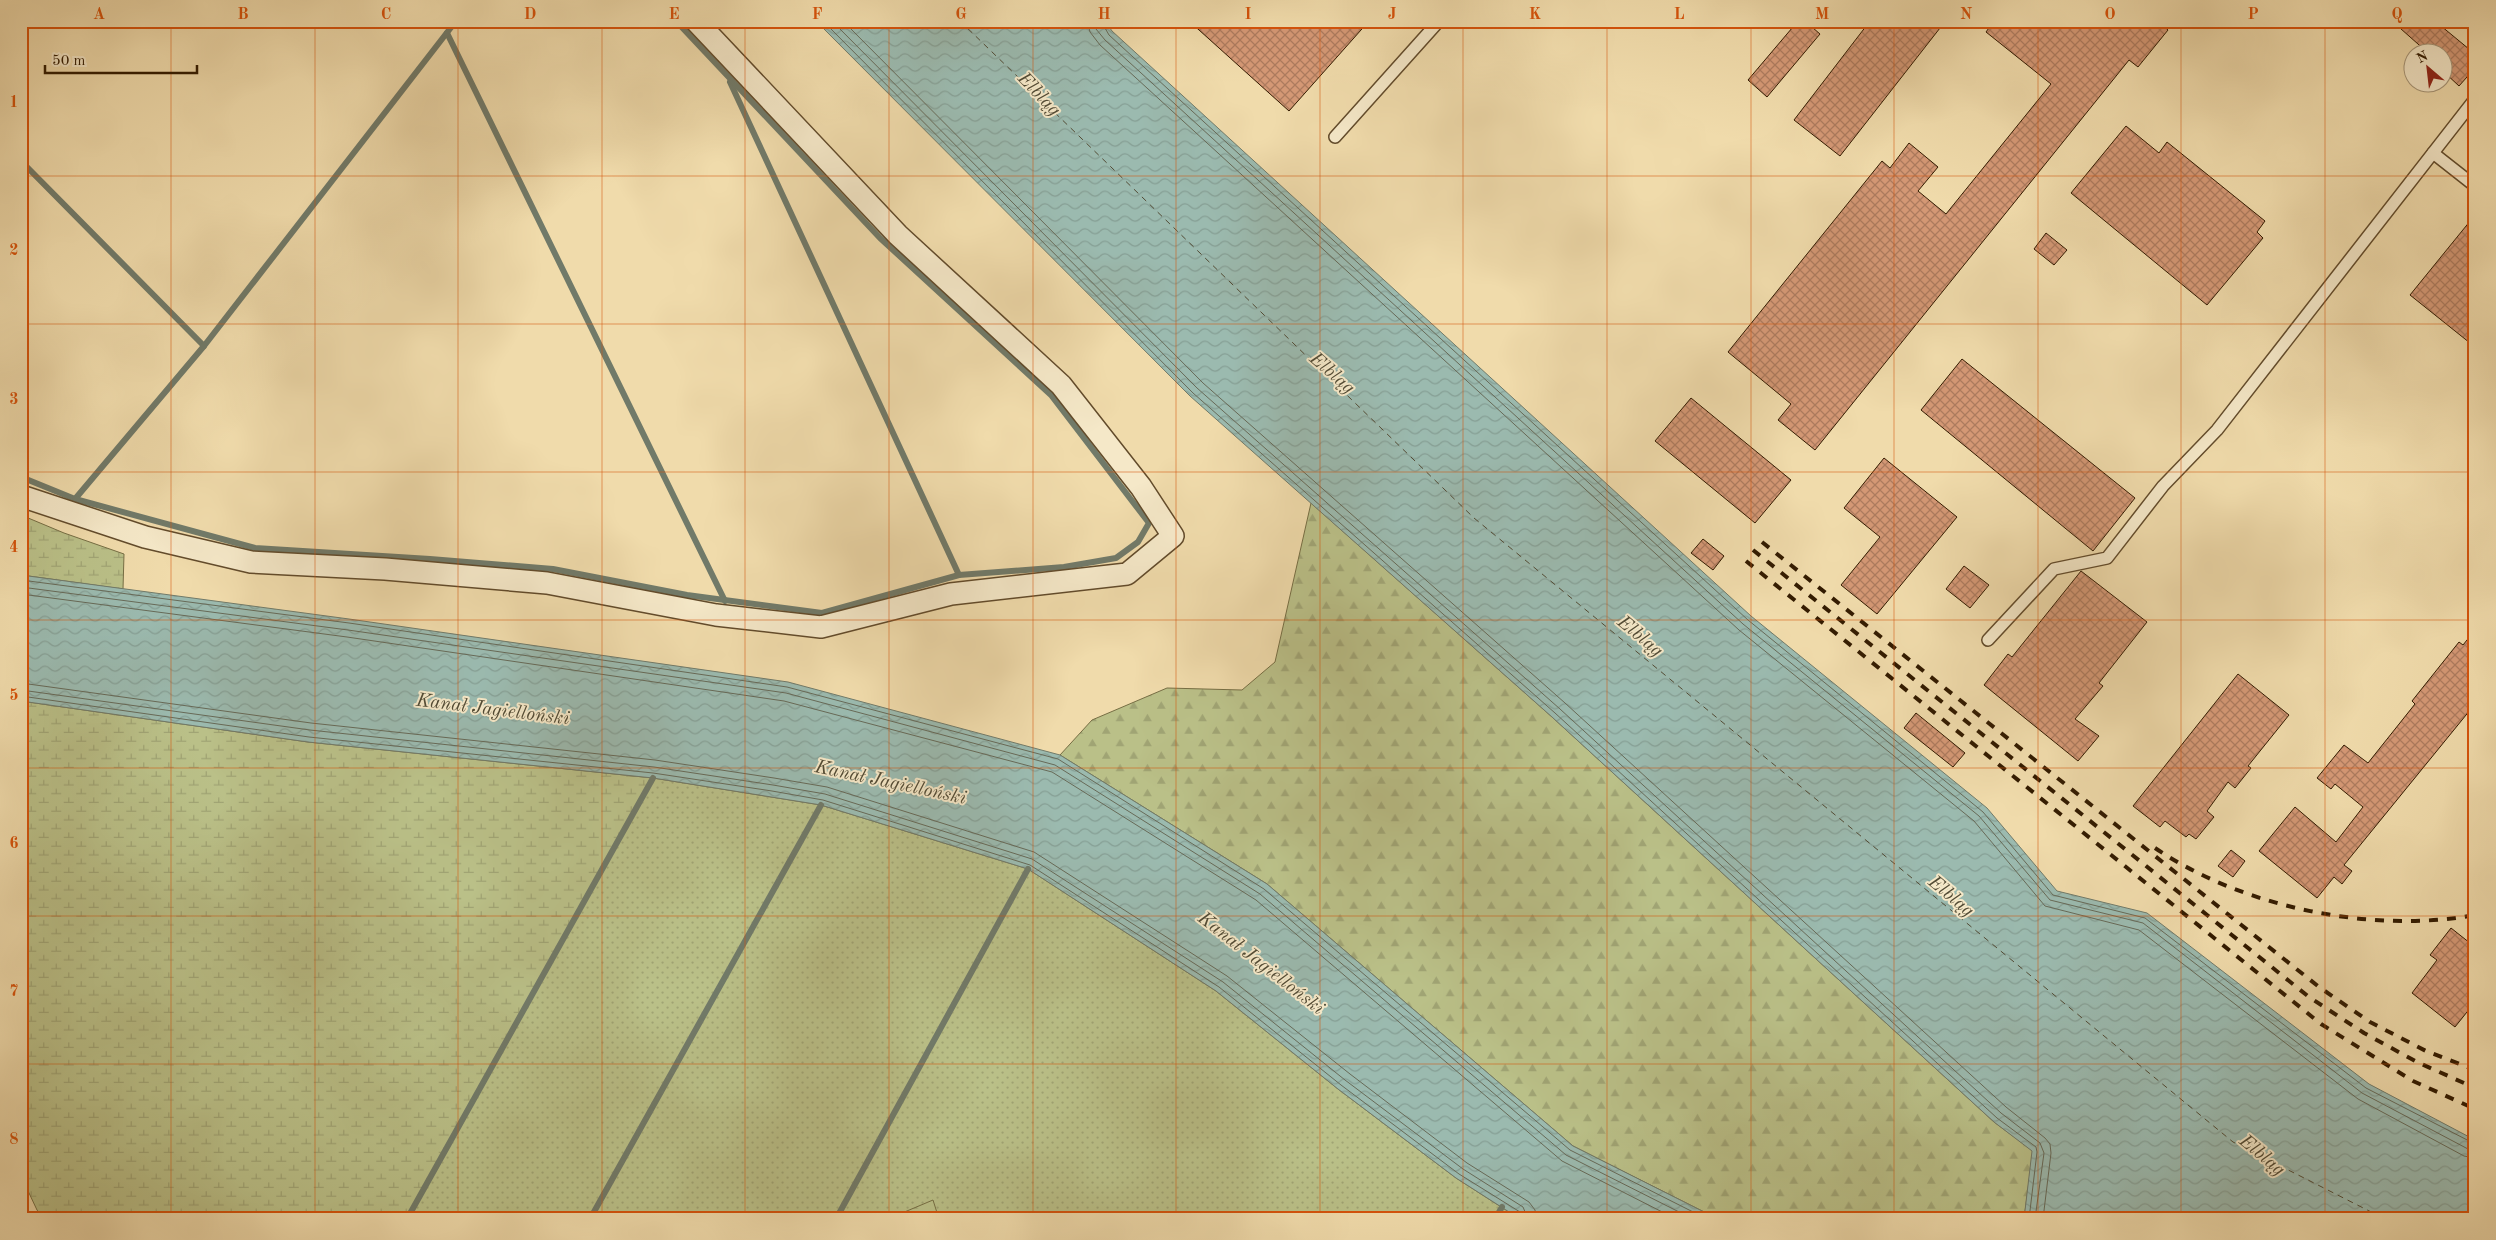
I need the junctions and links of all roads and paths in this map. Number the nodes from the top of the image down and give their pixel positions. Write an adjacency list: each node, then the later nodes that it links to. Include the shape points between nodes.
1 (696, 21): 7 (street, via 898,235 1061,386 1141,487 1172,536 1127,574 951,594 821,626 716,615 547,583 385,569 251,562 145,537)
2 (1438, 21): 4 (lane)
3 (2475, 100): 5 (lane)
4 (1335, 138)
5 (2433, 153): 6 (lane); 8 (lane, via 2217,430 2163,486 2107,558 2054,569)
6 (2475, 186)
7 (21, 496)
8 (1988, 640)
9 (21, 1214): 10 (path)
10 (24, 1219)

